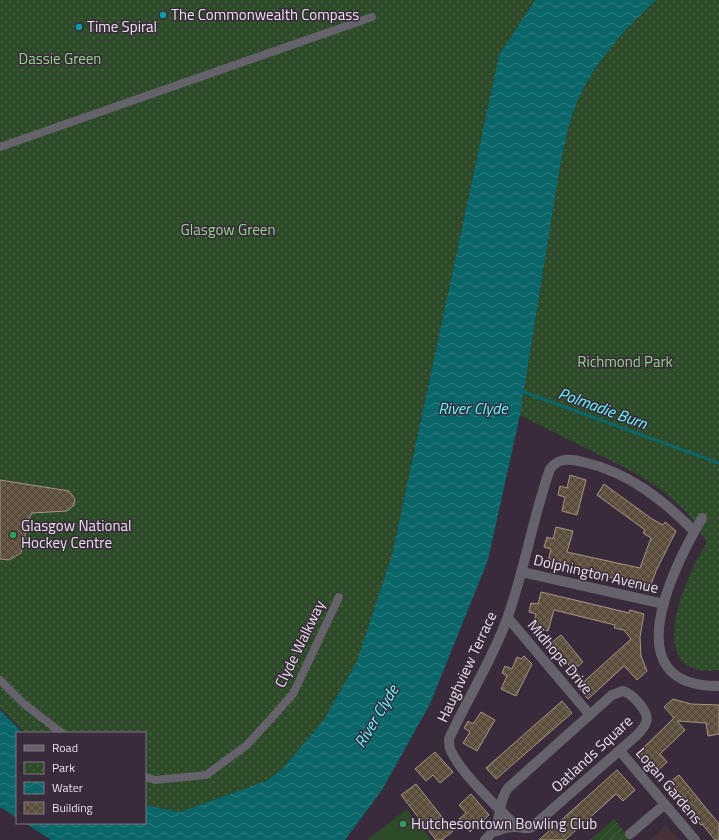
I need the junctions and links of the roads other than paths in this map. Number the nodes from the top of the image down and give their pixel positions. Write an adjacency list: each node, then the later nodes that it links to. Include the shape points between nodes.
1 (372, 17): 2 (street)
2 (0, 147)
3 (702, 518): 4 (street)
4 (694, 531): 5 (street, Haughview Terrace, via 658,498 633,481 589,463 563,459 554,464 548,476); 7 (street, via 673,576)
5 (522, 572): 7 (street, Dolphington Avenue); 8 (street, Haughview Terrace)
6 (339, 597): 14 (street, Clyde Walkway, via 293,694 246,745 206,775 154,780)
7 (664, 604): 10 (street, via 659,645 661,658 670,672 692,684)
8 (508, 618): 11 (street, Midhope Drive); 16 (street, Haughview Terrace, via 491,658 452,734 449,746 470,777)
9 (0, 680): 12 (street, via 24,704)
10 (719, 686)
11 (590, 715): 13 (street, Oatlands Square, via 612,695 623,691 631,695 645,710 647,718 643,729); 16 (street, Oatlands Square, via 508,788 502,797)
12 (61, 732)
13 (620, 751): 15 (street, Logan Gardens); 17 (street, Oatlands Square, via 539,822 528,829)
14 (146, 777)
15 (665, 804): 19 (street); 21 (street, Logan Gardens)
16 (502, 809): 17 (street); 18 (street, Oatlands Square)
17 (517, 827): 18 (street, Oatlands Square)
18 (493, 832): 20 (street)
19 (630, 834)
20 (485, 840)
21 (695, 840)

